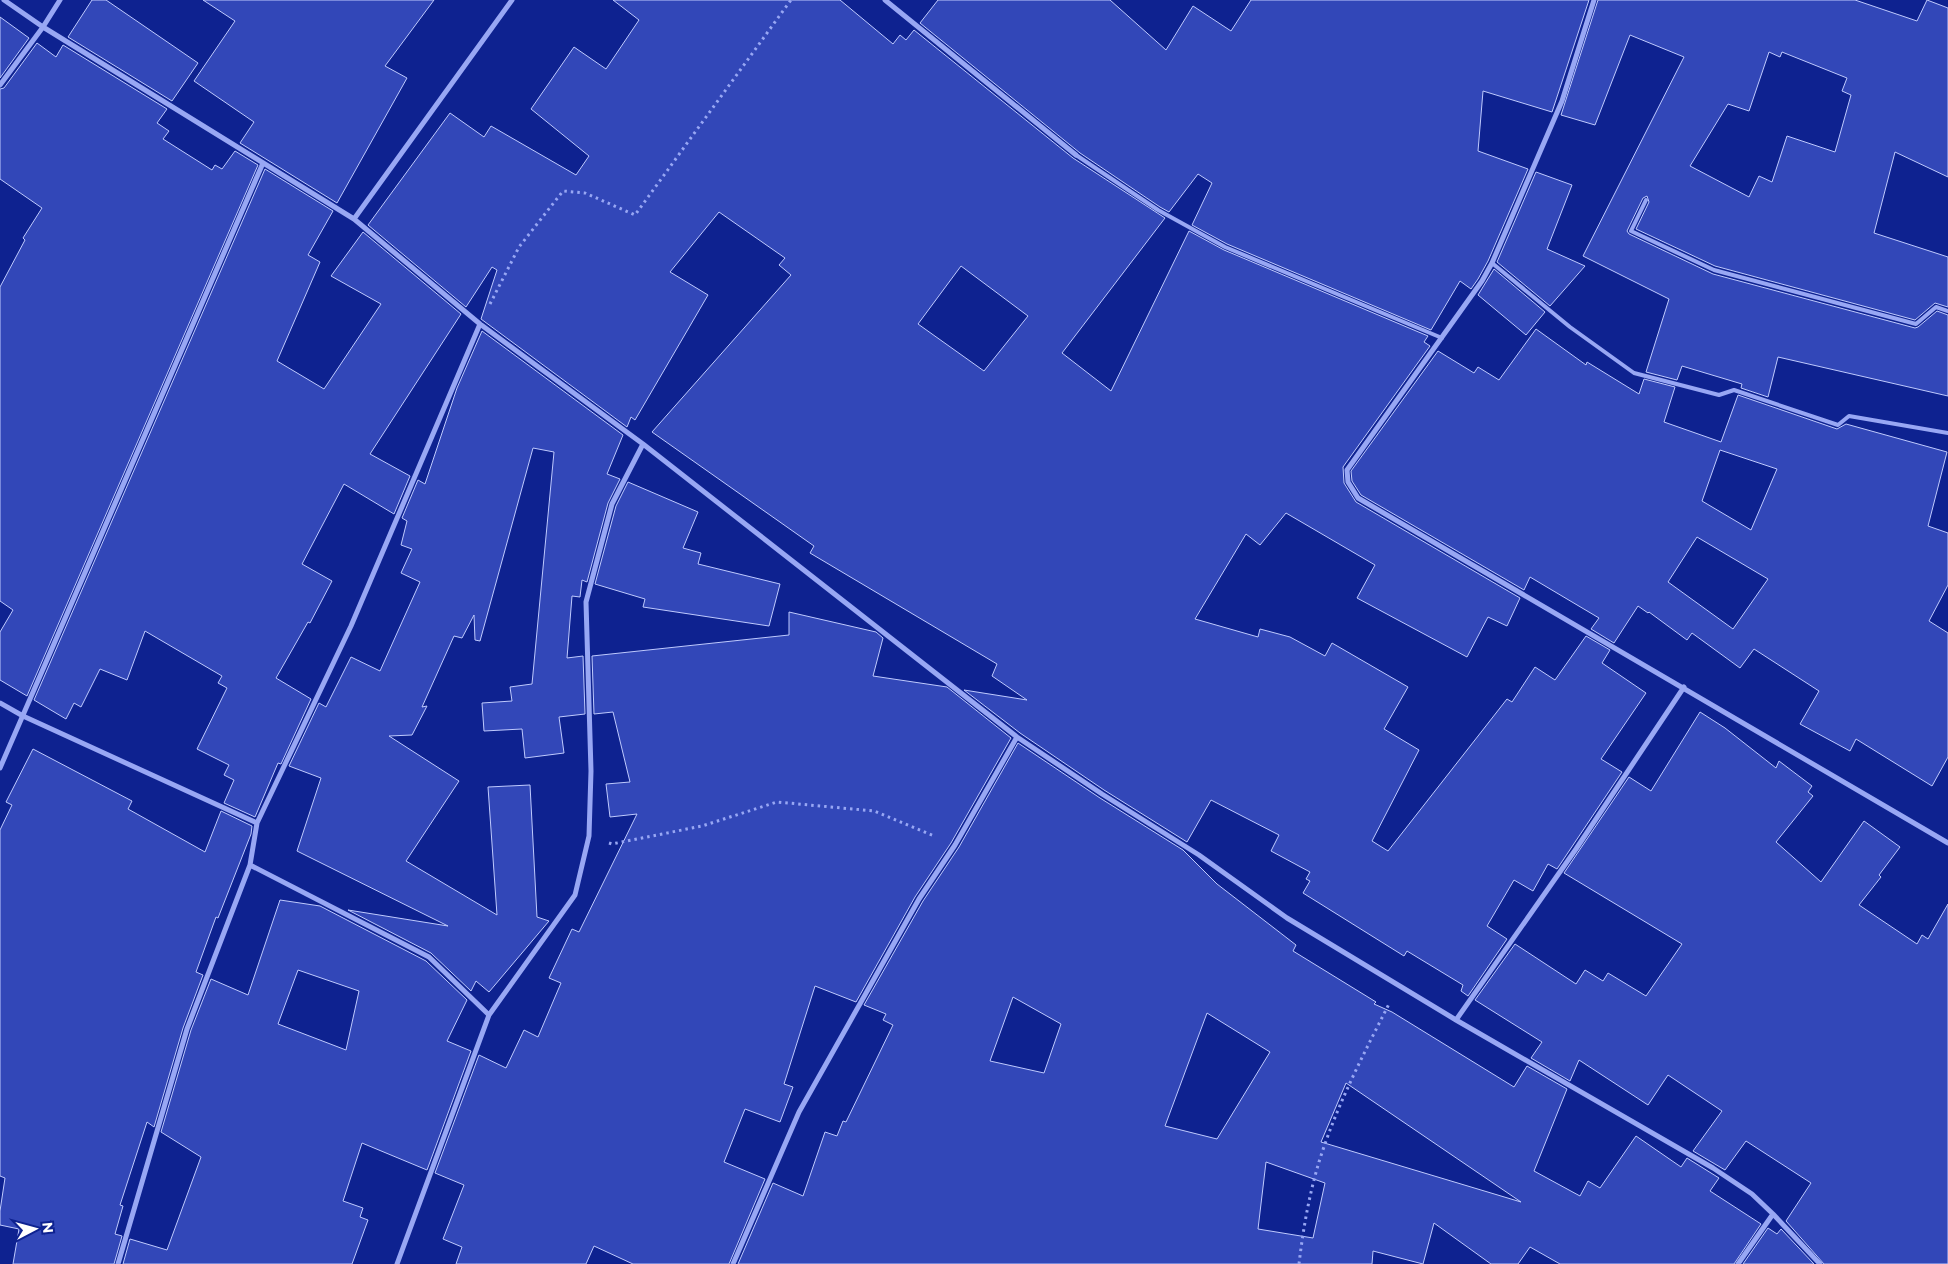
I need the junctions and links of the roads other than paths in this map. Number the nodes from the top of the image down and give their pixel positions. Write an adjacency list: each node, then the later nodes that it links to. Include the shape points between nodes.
1 (4, 0): 6 (street)
2 (60, 0): 6 (street)
3 (512, 0): 11 (street)
4 (885, 0): 8 (street)
5 (1594, 0): 12 (street, via 1562,101)
6 (43, 27): 7 (street); 9 (street)
7 (0, 85)
8 (1076, 155): 15 (lane, via 1158,210 1225,247)
9 (263, 163): 11 (street); 20 (street)
10 (1646, 200): 13 (lane, via 1631,231 1714,270 1916,324 1936,308)
11 (354, 219): 14 (street)
12 (1492, 264): 15 (street); 16 (lane, via 1634,373 1719,395 1734,390 1838,426 1849,416)
13 (1948, 311)
14 (480, 324): 17 (street); 23 (street, via 351,626)
15 (1442, 338): 18 (street, via 1347,470 1353,492 1358,498)
16 (1948, 433)
17 (643, 444): 21 (street); 26 (street, via 612,504 586,602 591,771 589,836 575,895)
18 (1684, 687): 24 (street); 27 (street)
19 (0, 703): 20 (street)
20 (23, 716): 22 (street); 23 (street)
21 (1018, 737): 27 (street, via 1199,855 1287,918); 31 (street, via 955,845 918,899 799,1112)
22 (0, 768)
23 (257, 823): 25 (street)
24 (1948, 843)
25 (250, 865): 26 (street, via 429,957); 29 (street, via 188,1029)
26 (489, 1015): 30 (street)
27 (1456, 1020): 28 (street, via 1713,1168 1752,1194)
28 (1773, 1214): 32 (street); 33 (street)
29 (118, 1264)
30 (397, 1264)
31 (733, 1264)
32 (1738, 1264)
33 (1820, 1264)

